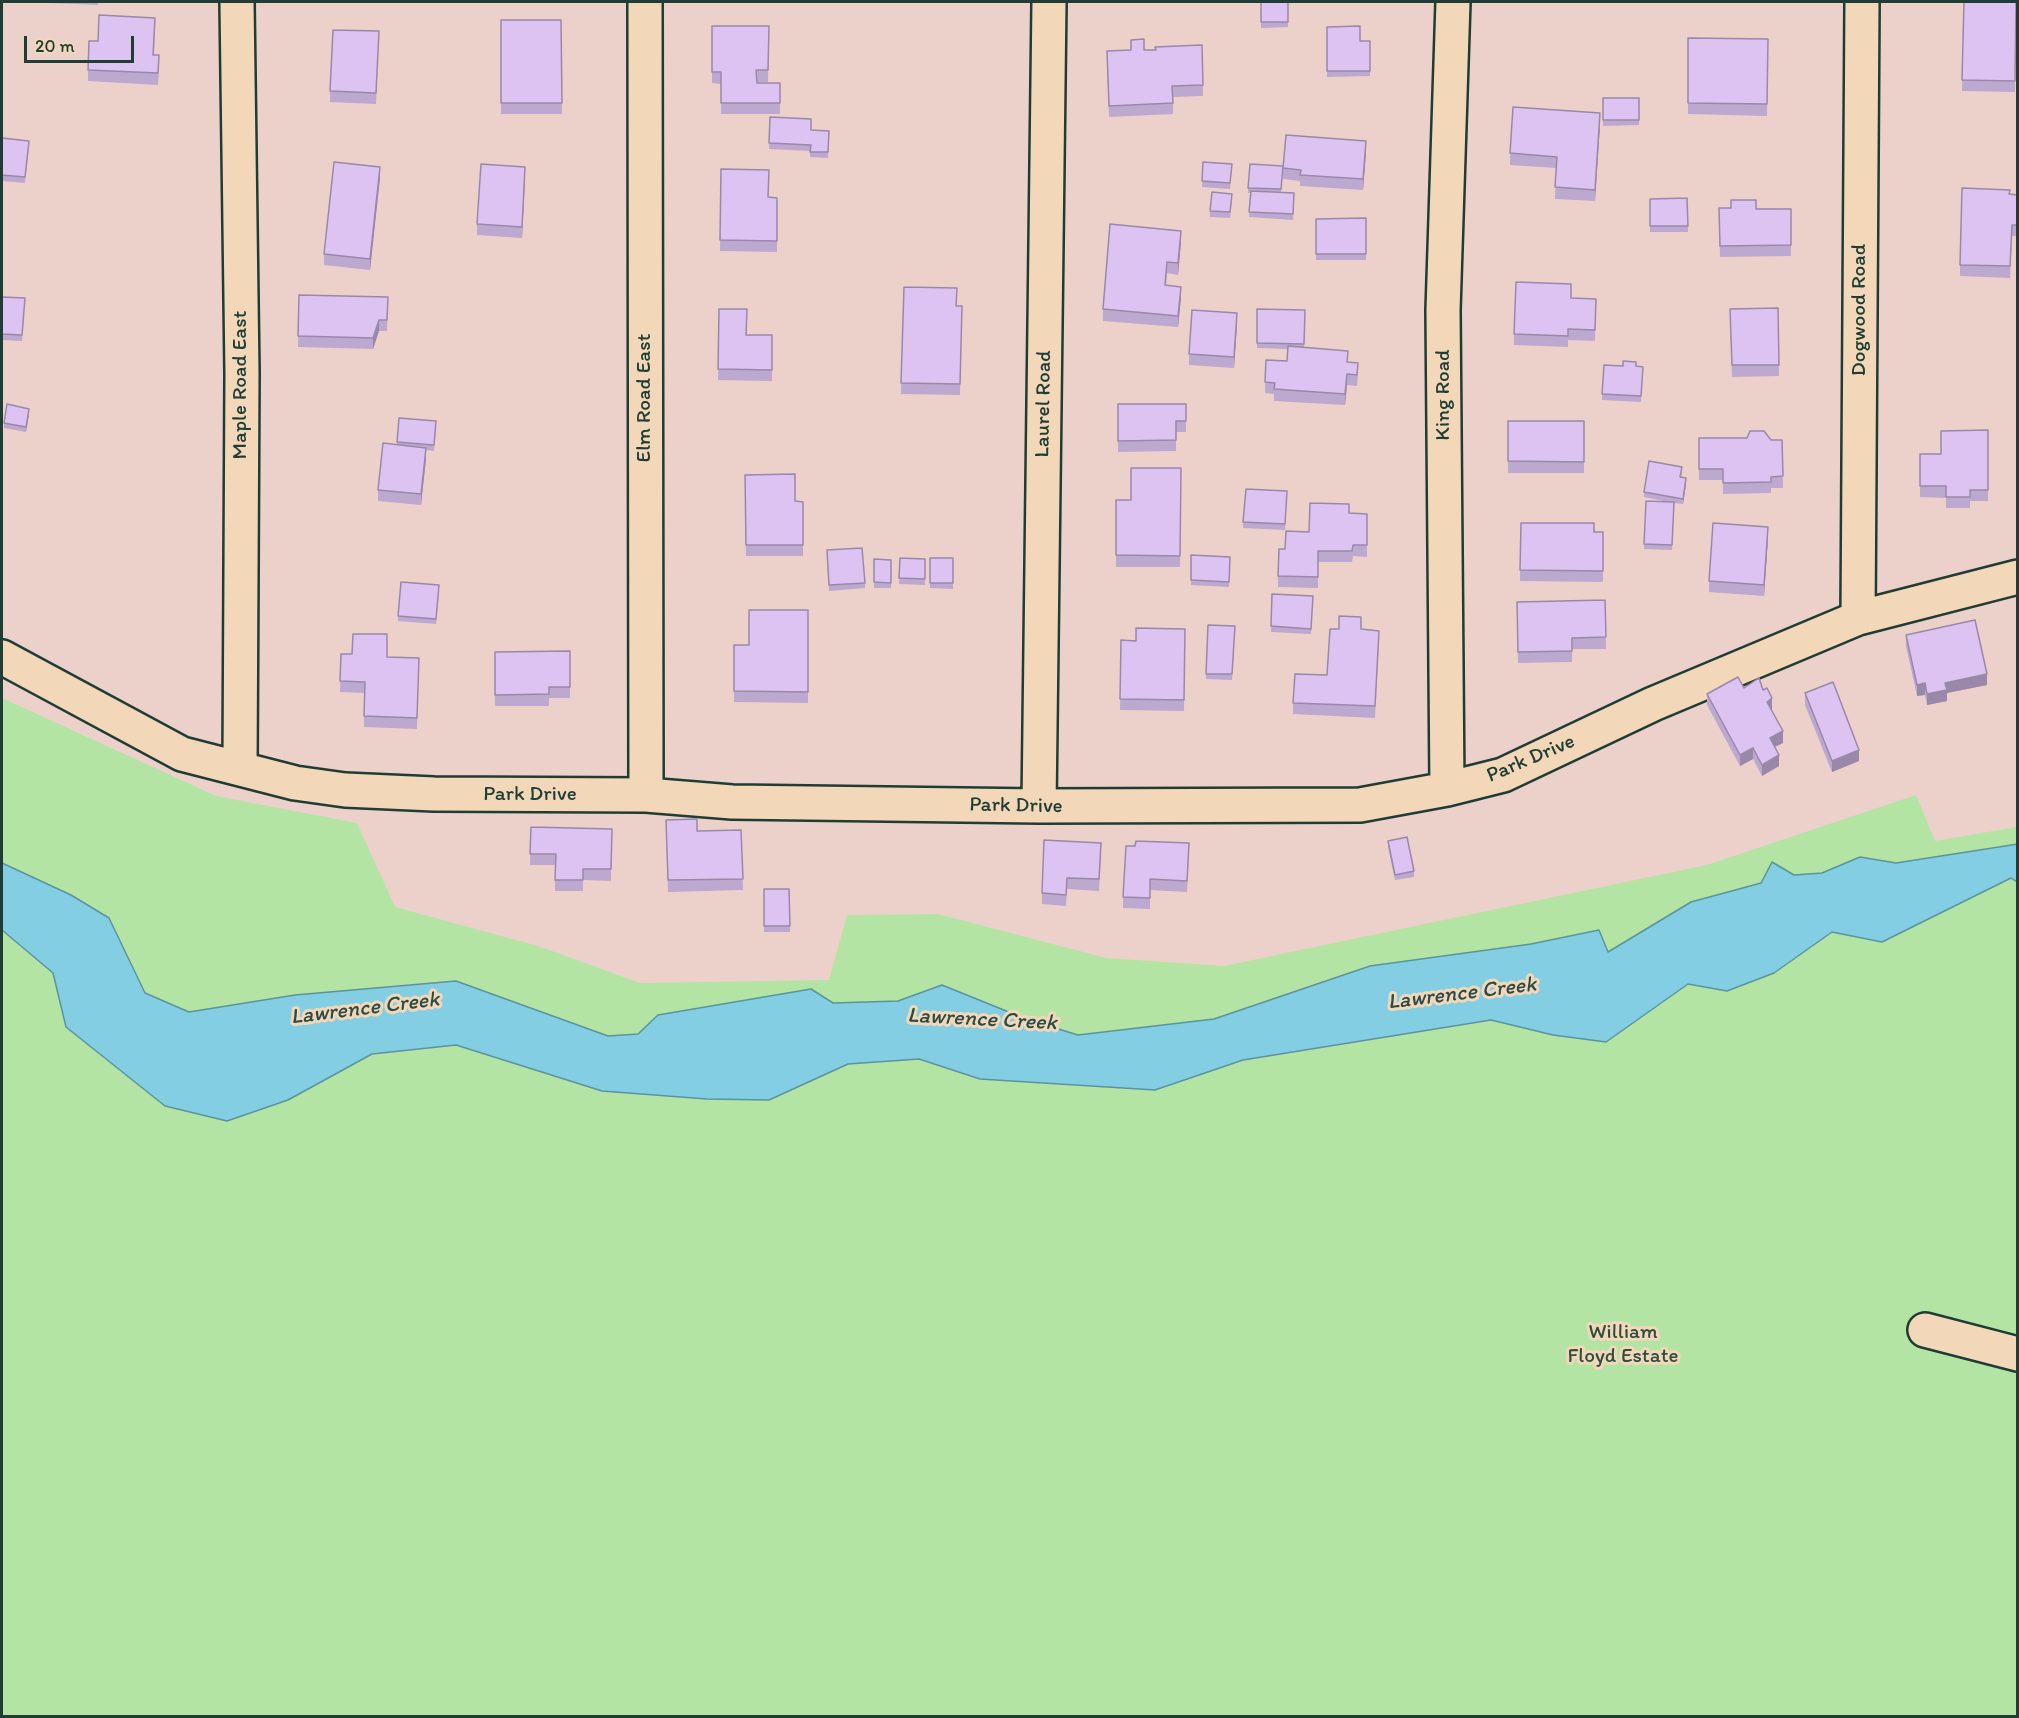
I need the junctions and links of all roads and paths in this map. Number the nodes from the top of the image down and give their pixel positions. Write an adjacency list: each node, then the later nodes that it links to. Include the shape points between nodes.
1 (237, 2): 9 (street, Maple Road East, via 242,373)
2 (645, 2): 11 (street, Elm Road East)
3 (1049, 2): 12 (street, Laurel Road)
4 (1453, 2): 10 (street, King Road, via 1443,310)
5 (1862, 2): 7 (street, Dogwood Road)
6 (2018, 577): 7 (street, Park Drive)
7 (1858, 618): 10 (street, Park Drive, via 1653,704 1503,775)
8 (2, 657): 9 (street, Park Drive, via 182,754)
9 (240, 768): 11 (street, Park Drive, via 295,783 345,790)
10 (1447, 789): 12 (street, Park Drive, via 1360,805)
11 (646, 795): 12 (street, Park Drive, via 732,802)
12 (1039, 806)
13 (1925, 1330): 14 (street)
14 (2018, 1354)

